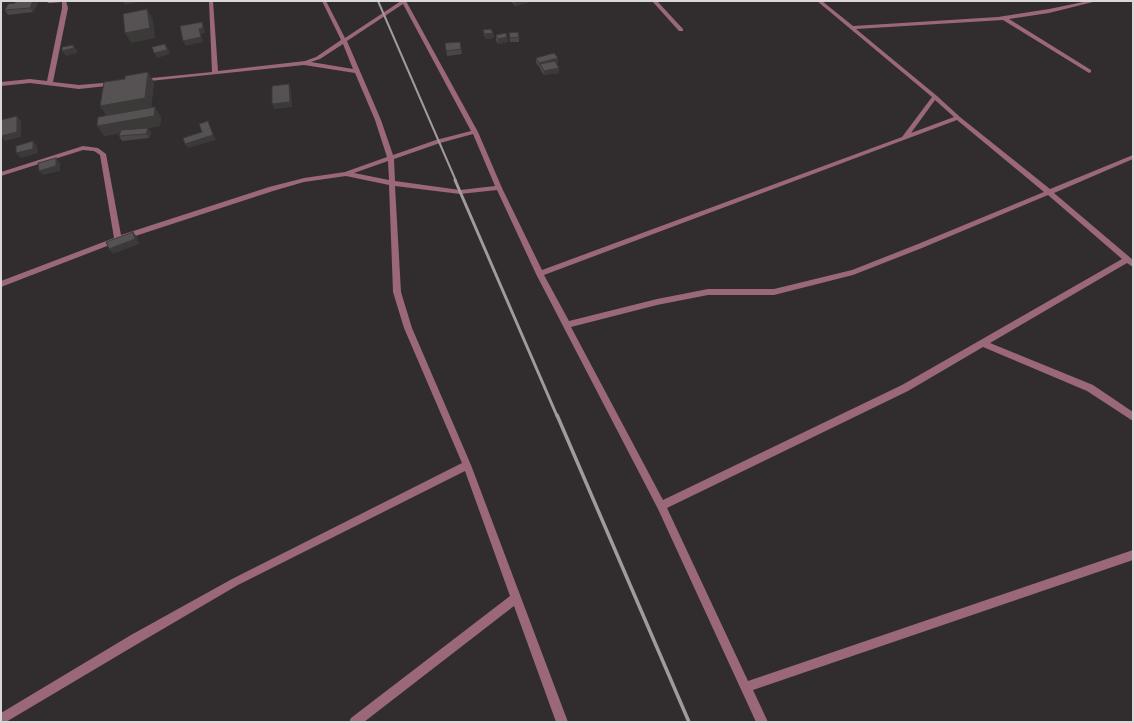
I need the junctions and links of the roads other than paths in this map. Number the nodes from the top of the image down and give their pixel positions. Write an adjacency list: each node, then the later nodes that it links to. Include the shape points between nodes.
1 (47, 1): 2 (street)
2 (61, 1)
3 (64, 1): 19 (street, via 65,8)
4 (210, 1): 17 (street)
5 (324, 1): 13 (street)
6 (404, 1): 13 (street); 24 (street)
7 (654, 1): 12 (street)
8 (819, 1): 11 (street)
9 (1095, 1): 10 (street)
10 (1004, 18): 11 (street); 15 (street)
11 (853, 28): 22 (street)
12 (681, 30)
13 (344, 41): 14 (street, via 318,58); 16 (street)
14 (304, 63): 16 (street); 17 (street)
15 (1089, 71)
16 (357, 72): 27 (street)
17 (215, 73): 18 (street)
18 (139, 81)
19 (50, 83): 20 (street, via 79,86); 21 (street, via 30,81)
20 (124, 83)
21 (1, 84)
22 (935, 97): 23 (street); 25 (street)
23 (958, 118): 25 (street); 32 (street)
24 (474, 132): 27 (street, via 438,141); 31 (street)
25 (905, 137): 35 (street)
26 (1133, 157): 32 (street)
27 (391, 158): 29 (street); 30 (street)
28 (1, 174): 33 (street, via 83,148 96,148 103,154)
29 (346, 174): 30 (street); 33 (street, via 277,187)
30 (392, 183): 31 (street, via 460,192); 40 (street, via 397,292 408,328)
31 (499, 188): 35 (street)
32 (1050, 192): 34 (street); 37 (street, via 853,272 774,292 701,293)
33 (118, 239): 36 (street)
34 (1130, 261): 38 (street)
35 (540, 274): 37 (street)
36 (1, 284)
37 (566, 325): 41 (street)
38 (982, 343): 39 (street, via 1090,388); 41 (street, via 905,388)
39 (1133, 417)
40 (466, 465): 43 (street); 45 (street, via 236,582)
41 (661, 506): 44 (street)
42 (1133, 555): 44 (street)
43 (516, 598): 46 (street); 47 (street)
44 (745, 687): 48 (street)
45 (1, 720)
46 (355, 722)
47 (562, 722)
48 (762, 722)

